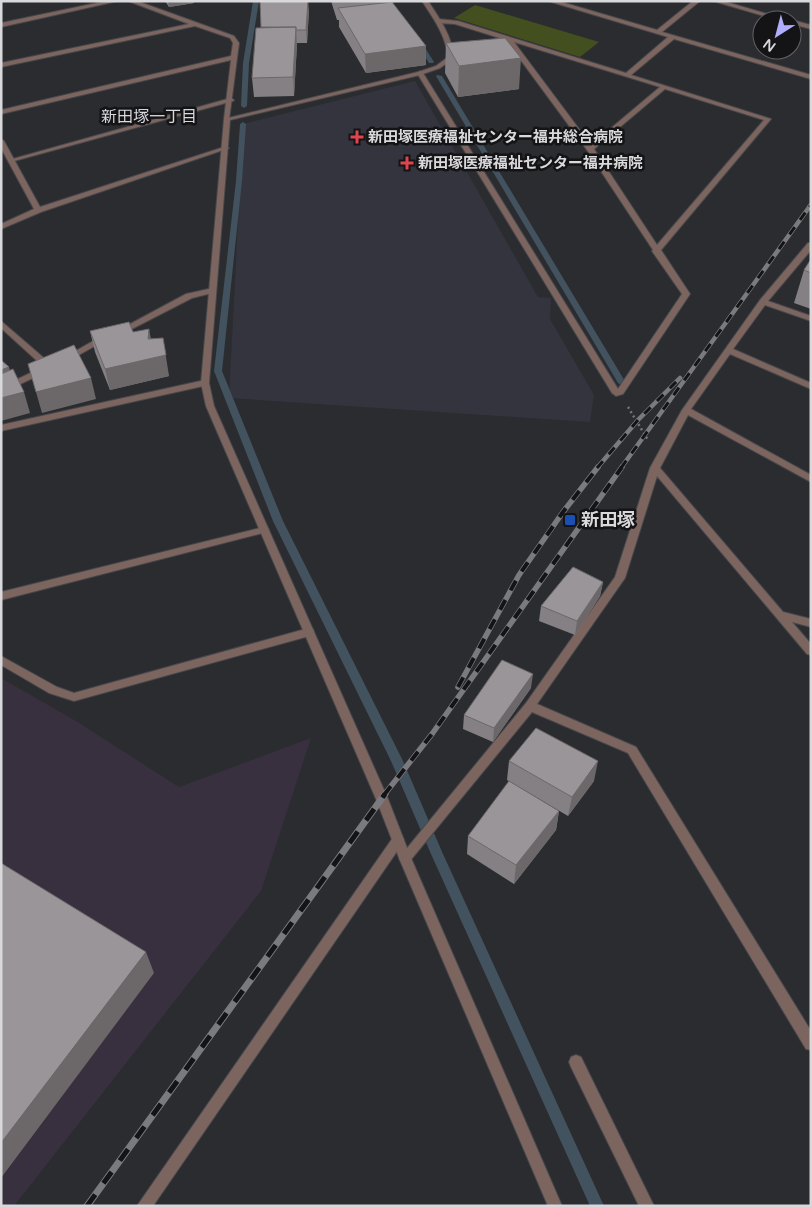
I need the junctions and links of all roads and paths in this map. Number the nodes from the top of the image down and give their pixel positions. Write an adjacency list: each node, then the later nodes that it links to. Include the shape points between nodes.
1 (115, 1): 10 (street)
2 (131, 1): 9 (street)
3 (425, 1): 8 (street)
4 (551, 1): 11 (street)
5 (697, 1): 11 (street)
6 (716, 1): 7 (street)
7 (752, 11)
8 (438, 21): 13 (street, via 456,22); 16 (street, via 451,50 451,58 438,67)
9 (196, 24): 14 (street, via 232,37 236,43); 15 (street)
10 (1, 25)
11 (657, 33): 12 (street)
12 (672, 37): 17 (street); 18 (street)
13 (509, 39): 17 (street); 25 (street)
14 (235, 56): 20 (street); 21 (street)
15 (1, 65)
16 (420, 72): 22 (street); 40 (street, via 616,393)
17 (627, 75): 19 (street)
18 (811, 77)
19 (664, 87): 25 (street); 30 (street, via 768,119)
20 (231, 100): 22 (street); 26 (street)
21 (1, 112)
22 (227, 119): 24 (street)
23 (1, 141): 26 (street)
24 (226, 148): 27 (street); 31 (street)
25 (590, 149): 30 (street)
26 (12, 160): 27 (street)
27 (38, 210): 28 (street)
28 (1, 227)
29 (811, 245): 32 (street)
30 (656, 251): 40 (street, via 686,294)
31 (213, 290): 36 (street, via 189,296); 37 (street)
32 (763, 302): 33 (street); 35 (street)
33 (811, 319)
34 (1, 323): 36 (street)
35 (728, 350): 38 (street); 41 (street)
36 (49, 367): 39 (street)
37 (205, 382): 42 (street); 45 (street, via 210,406)
38 (811, 386)
39 (1, 390)
40 (620, 392): 43 (path, via 657,454)
41 (686, 410): 43 (street); 44 (street)
42 (1, 428)
43 (654, 468): 47 (street); 52 (street, via 620,578)
44 (811, 479)
45 (264, 530): 46 (street); 49 (street)
46 (1, 596)
47 (781, 614): 48 (street); 50 (street)
48 (811, 623)
49 (309, 632): 51 (street, via 74,697 53,690); 53 (street)
50 (811, 651)
51 (1, 660)
52 (530, 706): 54 (street); 55 (street, via 632,750)
53 (398, 840): 54 (street); 57 (street)
54 (409, 854): 58 (street)
55 (811, 1044)
56 (576, 1062): 59 (street)
57 (144, 1206)
58 (555, 1206)
59 (647, 1206)

